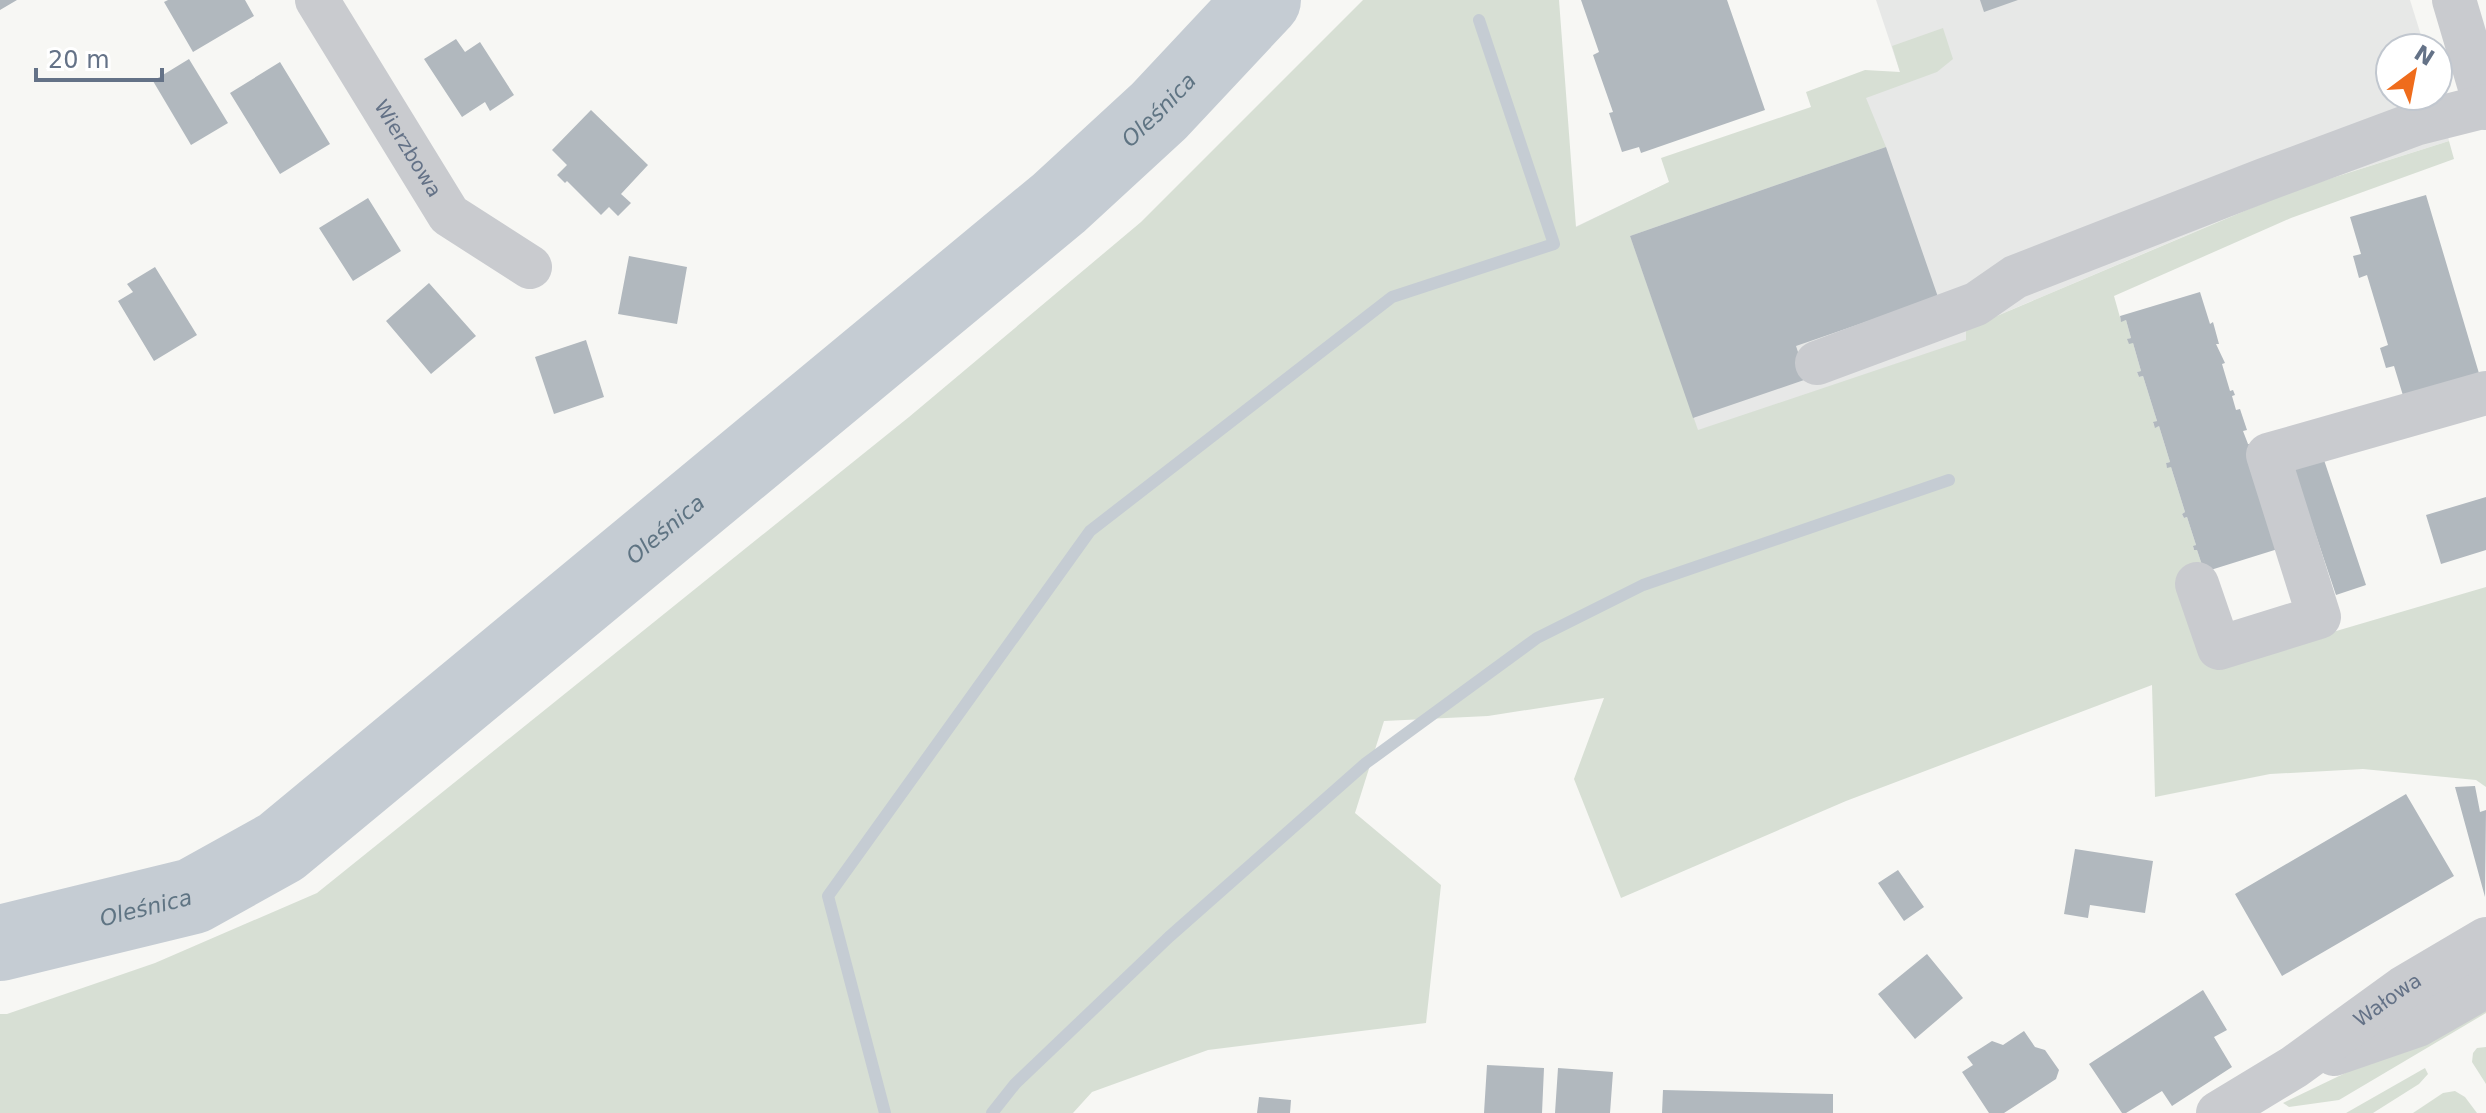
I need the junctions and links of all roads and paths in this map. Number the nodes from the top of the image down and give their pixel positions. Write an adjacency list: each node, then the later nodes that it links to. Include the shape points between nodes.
1 (317, 0): 4 (street, Wierzbowa, via 449,215)
2 (2454, 0): 3 (street)
3 (2486, 107): 5 (street, via 2415,124 2264,180 2015,277 1976,304)
4 (530, 267)
5 (1817, 363)
6 (2486, 393): 7 (street, via 2268,455 2319,617 2219,648)
7 (2197, 584)
8 (2486, 939): 10 (street, Wałowa, via 2403,988)
9 (2486, 986): 10 (street, Wałowa, via 2418,1025)
10 (2294, 1067): 11 (street, Wałowa)
11 (2218, 1113)

